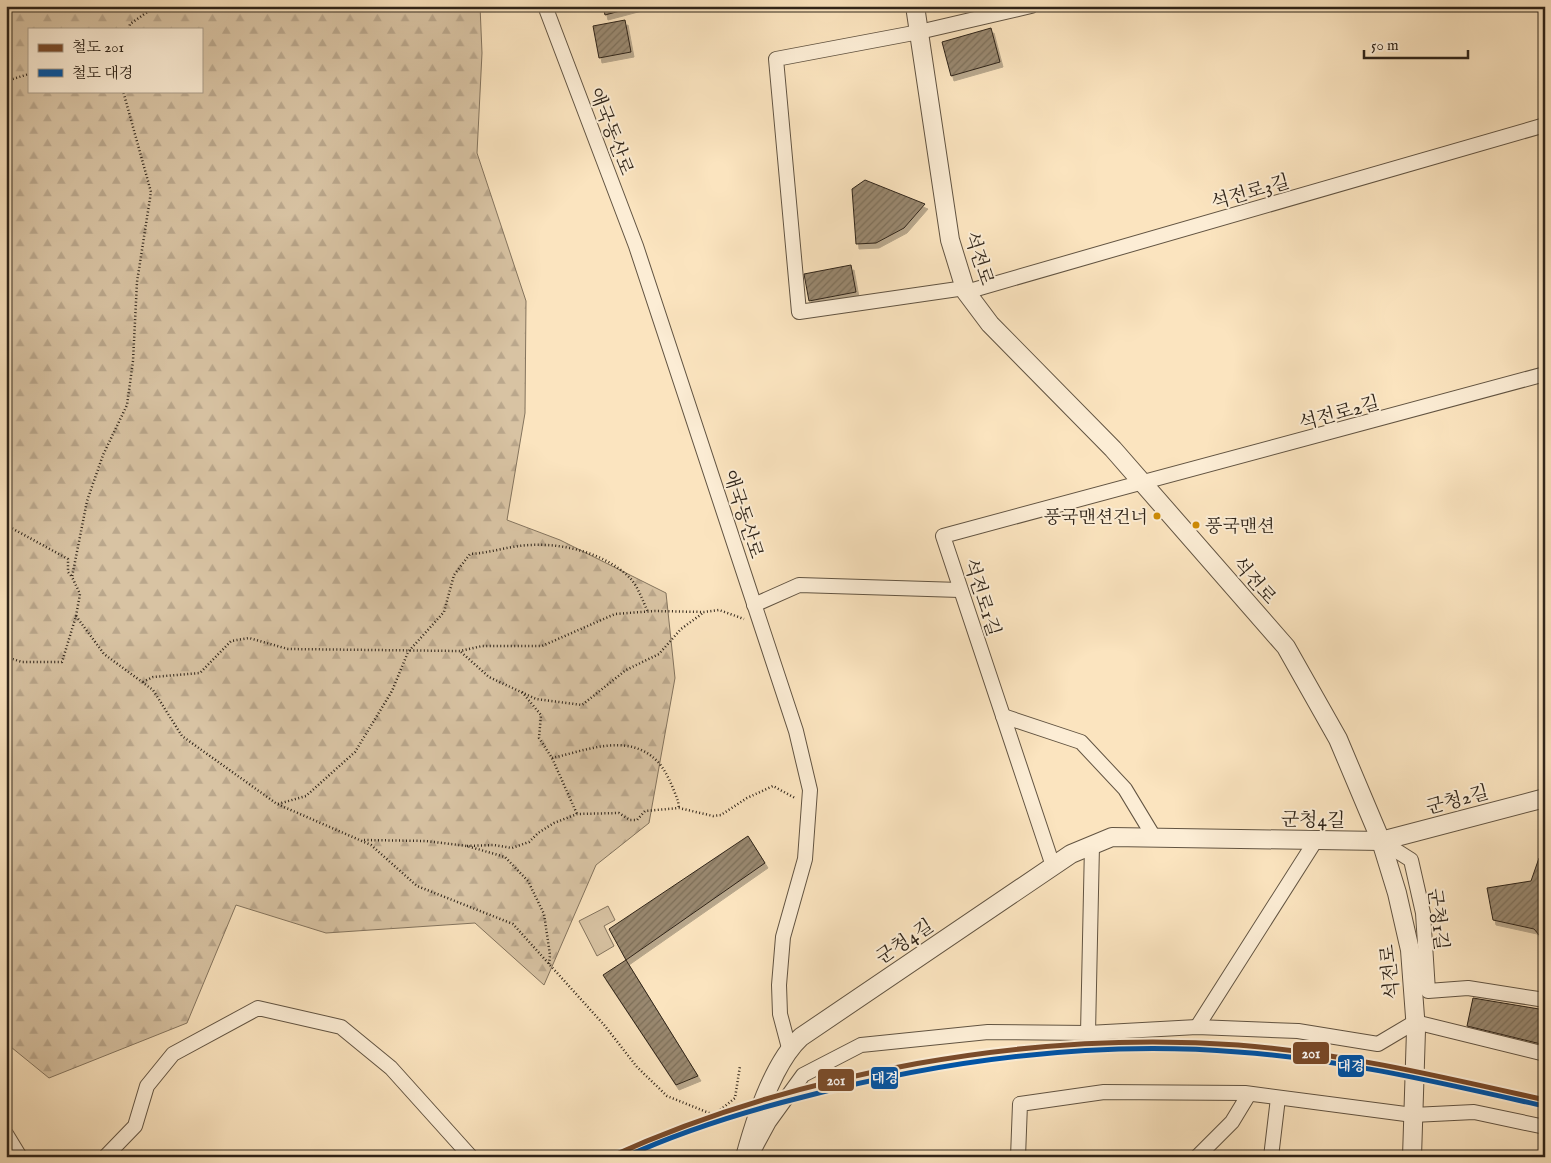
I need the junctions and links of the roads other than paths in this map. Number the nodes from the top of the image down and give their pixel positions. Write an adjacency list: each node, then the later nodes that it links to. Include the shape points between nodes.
1 (545, 6): 10 (street, 애국동산로, via 636,246)
2 (916, 6): 4 (street, 석전로)
3 (1031, 6): 4 (street)
4 (919, 32): 6 (street, 석전로, via 950,240); 6 (street, 석전로3길, via 776,59 799,312)
5 (1545, 125): 6 (street, 석전로3길)
6 (966, 290): 8 (street, 석전로, via 990,324 1113,449)
7 (1545, 374): 8 (street, 석전로2길)
8 (1142, 483): 9 (street, 석전로1길, via 944,536); 15 (street, 석전로, via 1286,647 1338,739)
9 (960, 590): 10 (street, via 799,585); 11 (street, 석전로1길)
10 (756, 610): 22 (street, 애국동산로, via 796,731 810,790 805,859 783,938 780,1014)
11 (1003, 716): 13 (street, via 1081,742 1125,789); 17 (street, 석전로1길)
12 (1545, 798): 15 (street, 군청2길)
13 (1154, 838): 14 (street, 군청4길); 16 (street, 군청4길, via 1112,837)
14 (1316, 840): 15 (street, 군청4길); 20 (street)
15 (1381, 841): 18 (street, 군청1길, via 1411,860 1423,913 1428,991 1468,988); 19 (street, 석전로, via 1398,893 1410,950)
16 (1092, 845): 17 (street, 군청4길); 21 (street)
17 (1053, 866): 22 (street, 군청4길)
18 (1545, 1000)
19 (1415, 1022): 20 (street, via 1378,1044 1298,1031); 23 (street); 26 (street, 석전로)
20 (1197, 1027): 21 (street)
21 (1088, 1033): 33 (street, via 988,1032 861,1045 803,1075 769,1122)
22 (789, 1048): 32 (street, 군청4길, via 770,1088)
23 (1545, 1054)
24 (1250, 1094): 25 (street); 34 (street, via 1104,1092 1020,1104); 35 (street, via 1232,1122)
25 (1278, 1098): 26 (street); 36 (street)
26 (1413, 1115): 27 (street, via 1474,1112); 37 (street, 석전로)
27 (1545, 1128)
28 (6, 1134): 29 (street)
29 (20, 1157)
30 (104, 1157): 31 (street, via 135,1126 147,1086 173,1054 258,1008 341,1027 391,1068)
31 (470, 1157)
32 (745, 1157)
33 (750, 1157)
34 (1018, 1157)
35 (1197, 1157)
36 (1270, 1157)
37 (1412, 1157)

